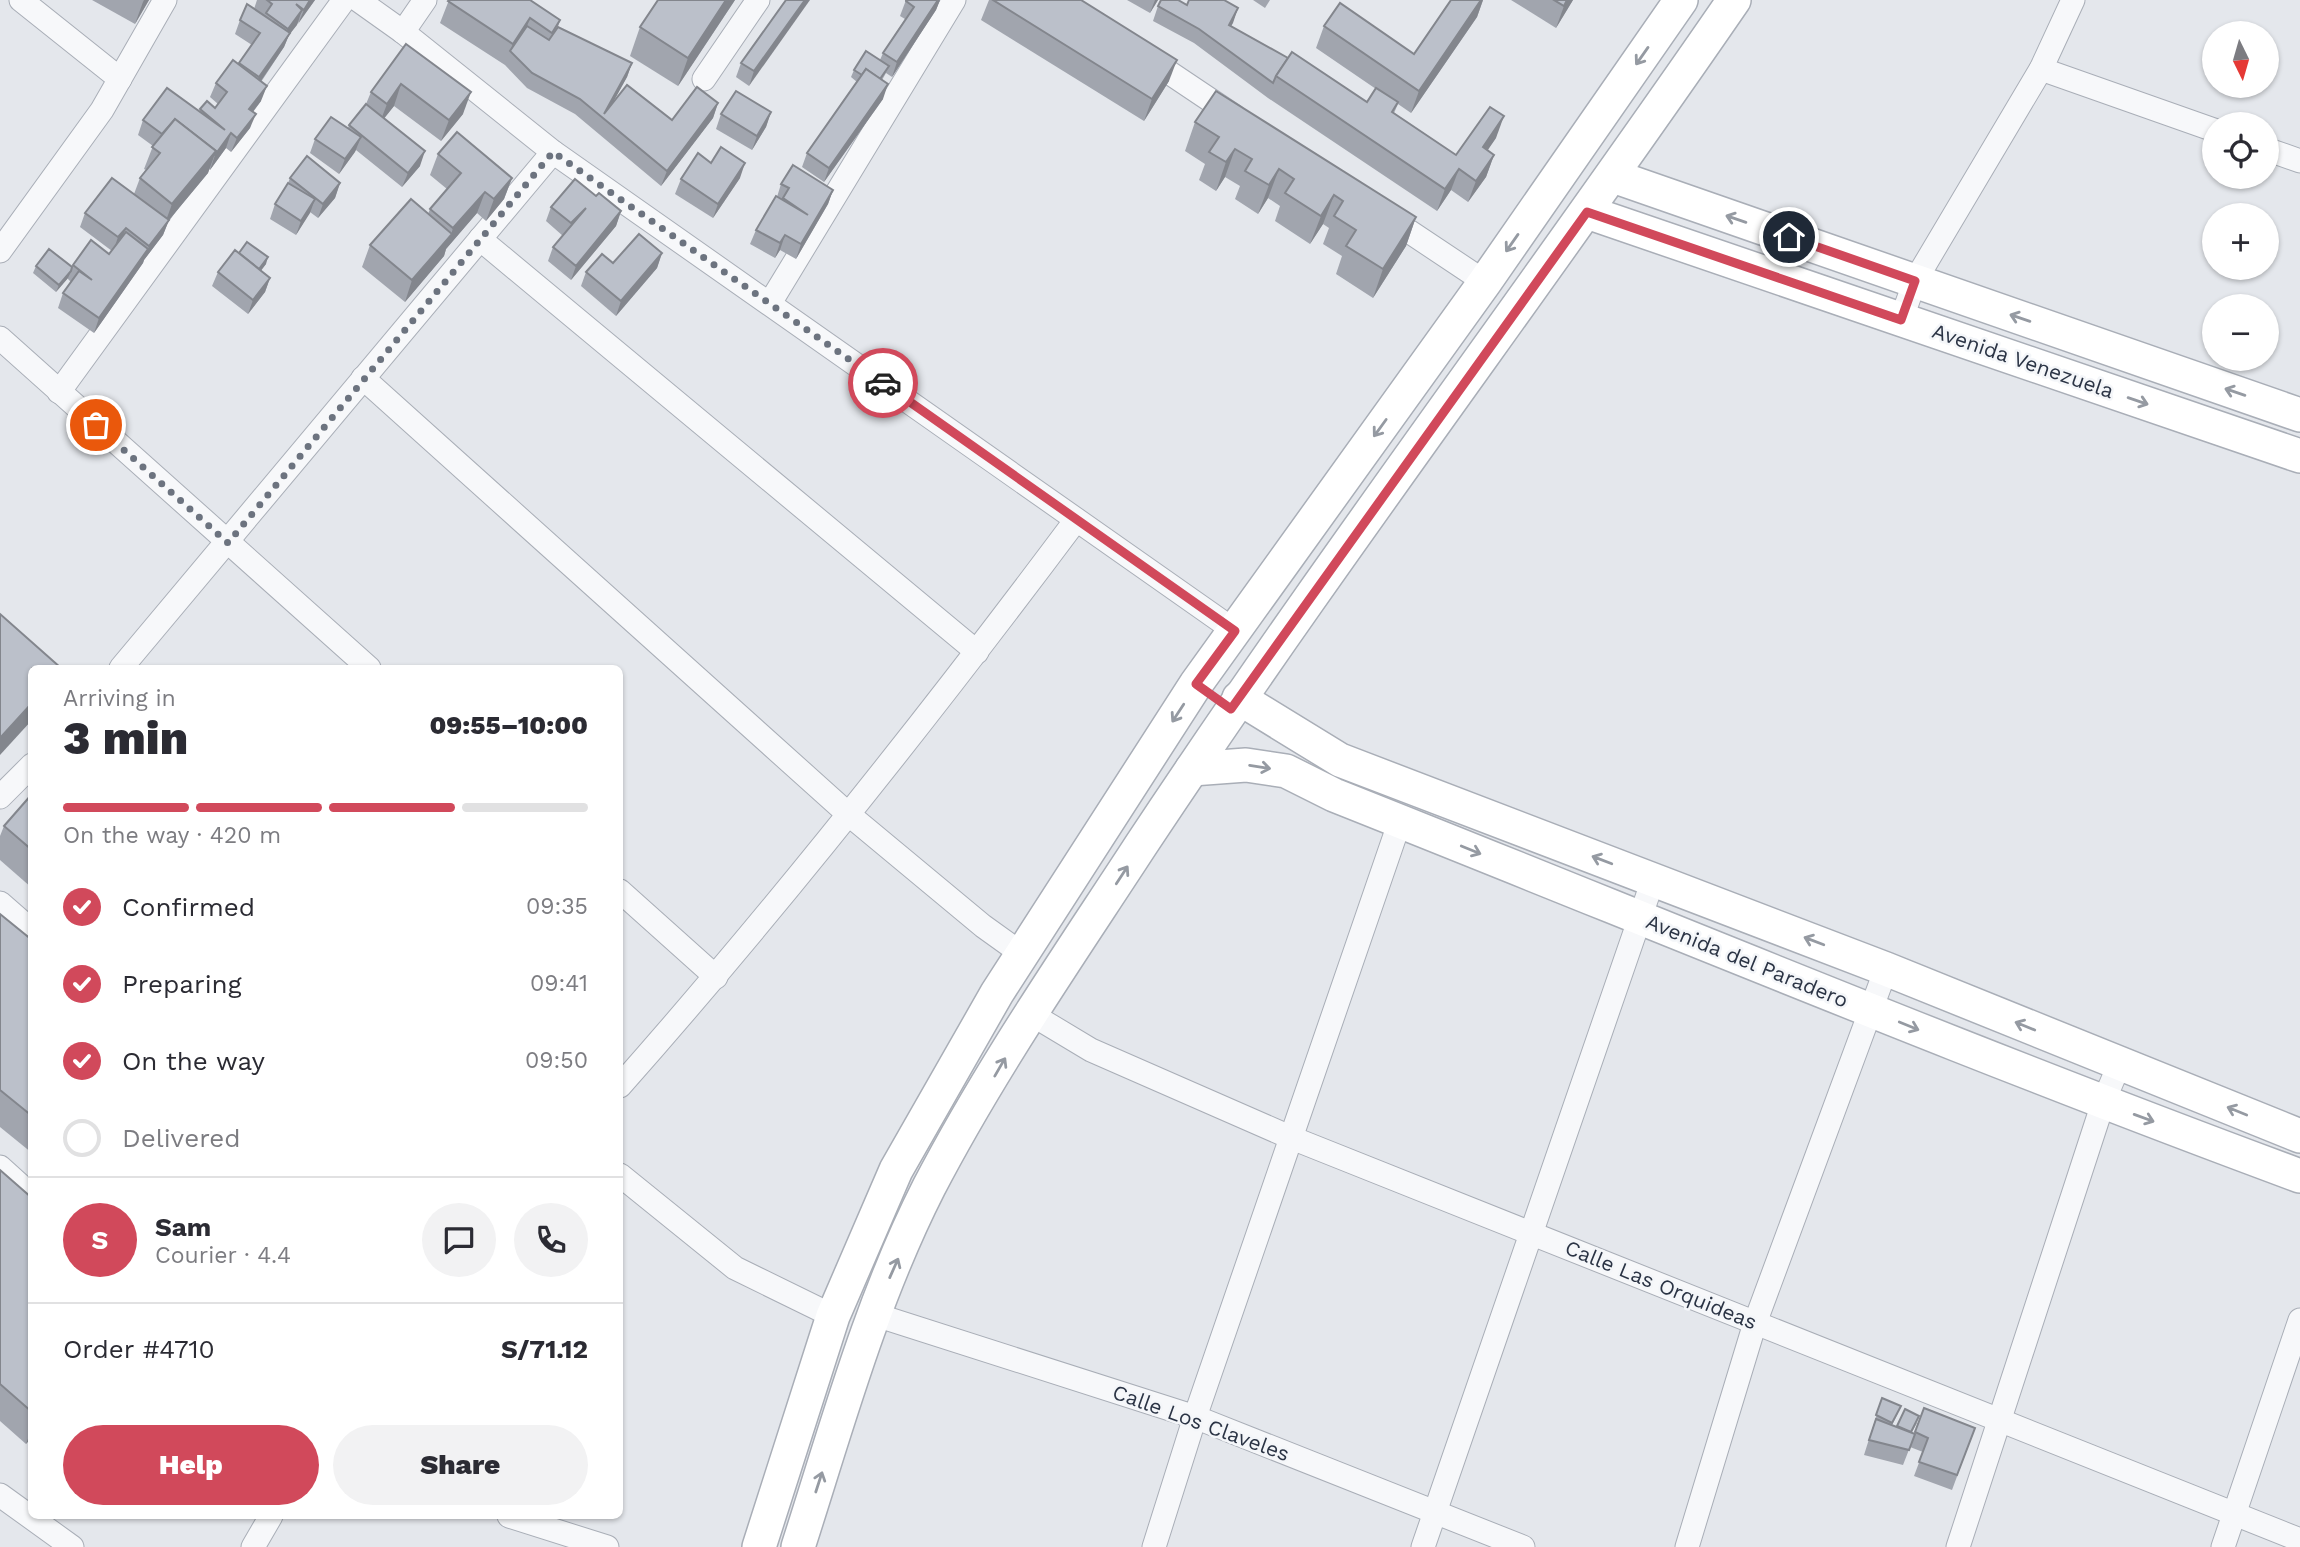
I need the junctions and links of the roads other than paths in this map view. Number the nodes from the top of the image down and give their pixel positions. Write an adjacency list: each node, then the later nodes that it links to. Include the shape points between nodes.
1 (21, 0): 14 (street)
2 (165, 0): 14 (street)
3 (344, 0): 32 (street)
4 (358, 0): 11 (street)
5 (425, 0): 11 (street)
6 (758, 0): 15 (street)
7 (954, 0): 28 (street)
8 (1681, 0): 27 (street, one-way to 27)
9 (1734, 0): 21 (street)
10 (2073, 0): 13 (street)
11 (403, 32): 18 (street)
12 (1129, 46): 17 (street)
13 (2041, 69): 16 (street); 26 (street)
14 (120, 79): 25 (street)
15 (704, 79)
16 (2202, 126)
17 (1255, 130)
18 (553, 152): 24 (street); 28 (street)
19 (2279, 154): 20 (street)
20 (2300, 161)
21 (1613, 176): 23 (street); 26 (street, Avenida Venezuela, one-way to 21)
22 (1370, 206): 27 (street)
23 (1587, 212): 29 (street, Avenida Venezuela); 42 (street)
24 (480, 239): 31 (street); 38 (street)
25 (0, 251)
26 (1915, 281): 29 (street); 33 (street, Avenida Venezuela, one-way to 26)
27 (1485, 282): 37 (street, one-way to 37)
28 (770, 303): 35 (street)
29 (1901, 320): 34 (street, Avenida Venezuela, one-way to 34)
30 (0, 338): 32 (street)
31 (363, 378): 36 (street); 46 (street)
32 (59, 392): 36 (street)
33 (2300, 415)
34 (2300, 456)
35 (1076, 520): 37 (street); 38 (street)
36 (228, 543): 39 (street); 40 (street)
37 (1235, 631): 41 (street)
38 (977, 652): 46 (street)
39 (124, 665)
40 (366, 665)
41 (1196, 684): 42 (street, Avenida del Paradero); 53 (street, one-way to 53)
42 (1235, 703): 44 (street); 48 (street, Avenida del Paradero, one-way to 42, via 1340,760)
43 (28, 769): 45 (street)
44 (1192, 769): 47 (street, Avenida del Paradero, one-way to 47, via 1246,765 1286,771); 57 (street, one-way to 44)
45 (0, 797)
46 (847, 813): 53 (street); 55 (street)
47 (1401, 821): 51 (street, Avenida del Paradero, one-way to 51); 62 (street)
48 (1653, 880): 51 (street); 54 (street, Avenida del Paradero, one-way to 48)
49 (623, 894): 55 (street)
50 (0, 903): 52 (street)
51 (1639, 917): 56 (street, Avenida del Paradero); 67 (street)
52 (28, 928)
53 (1022, 954): 69 (street, via 896,1170)
54 (1886, 969): 56 (street); 58 (street, Avenida del Paradero, one-way to 54)
55 (716, 977): 59 (street)
56 (1872, 1012): 60 (street, Avenida del Paradero, one-way to 60); 71 (street)
57 (1031, 1014): 62 (street, Calle Las Orquideas, via 1091,1050); 68 (street, one-way to 57, via 929,1188)
58 (2119, 1065): 60 (street); 61 (street, Avenida del Paradero, one-way to 58)
59 (623, 1083)
60 (2104, 1103): 64 (street, Avenida del Paradero, one-way to 64); 73 (street)
61 (2300, 1136)
62 (1292, 1138): 67 (street, Calle Las Orquideas); 72 (street)
63 (0, 1167): 66 (street)
64 (2300, 1176)
65 (623, 1177): 69 (street, via 735,1268)
66 (28, 1192)
67 (1532, 1233): 71 (street, Calle Las Orquideas); 75 (street)
68 (873, 1314): 72 (street, Calle Los Claveles); 86 (street, one-way to 68)
69 (833, 1316): 85 (street)
70 (2300, 1320): 77 (street)
71 (1755, 1323): 73 (street, Calle Las Orquideas); 90 (street)
72 (1195, 1417): 75 (street, Calle Los Claveles); 87 (street)
73 (2001, 1420): 77 (street, Calle Las Orquideas); 91 (street)
74 (0, 1495): 76 (street)
75 (1434, 1514): 88 (street); 89 (street, Calle Los Claveles)
76 (28, 1515)
77 (2234, 1515): 81 (street, Calle Las Orquideas); 92 (street)
78 (33, 1519): 82 (street)
79 (269, 1519): 83 (street)
80 (518, 1519): 84 (street)
81 (2300, 1540)
82 (72, 1547)
83 (253, 1547)
84 (607, 1547)
85 (759, 1547)
86 (798, 1547)
87 (1154, 1547)
88 (1423, 1547)
89 (1523, 1547)
90 (1687, 1547)
91 (1958, 1547)
92 (2223, 1547)

